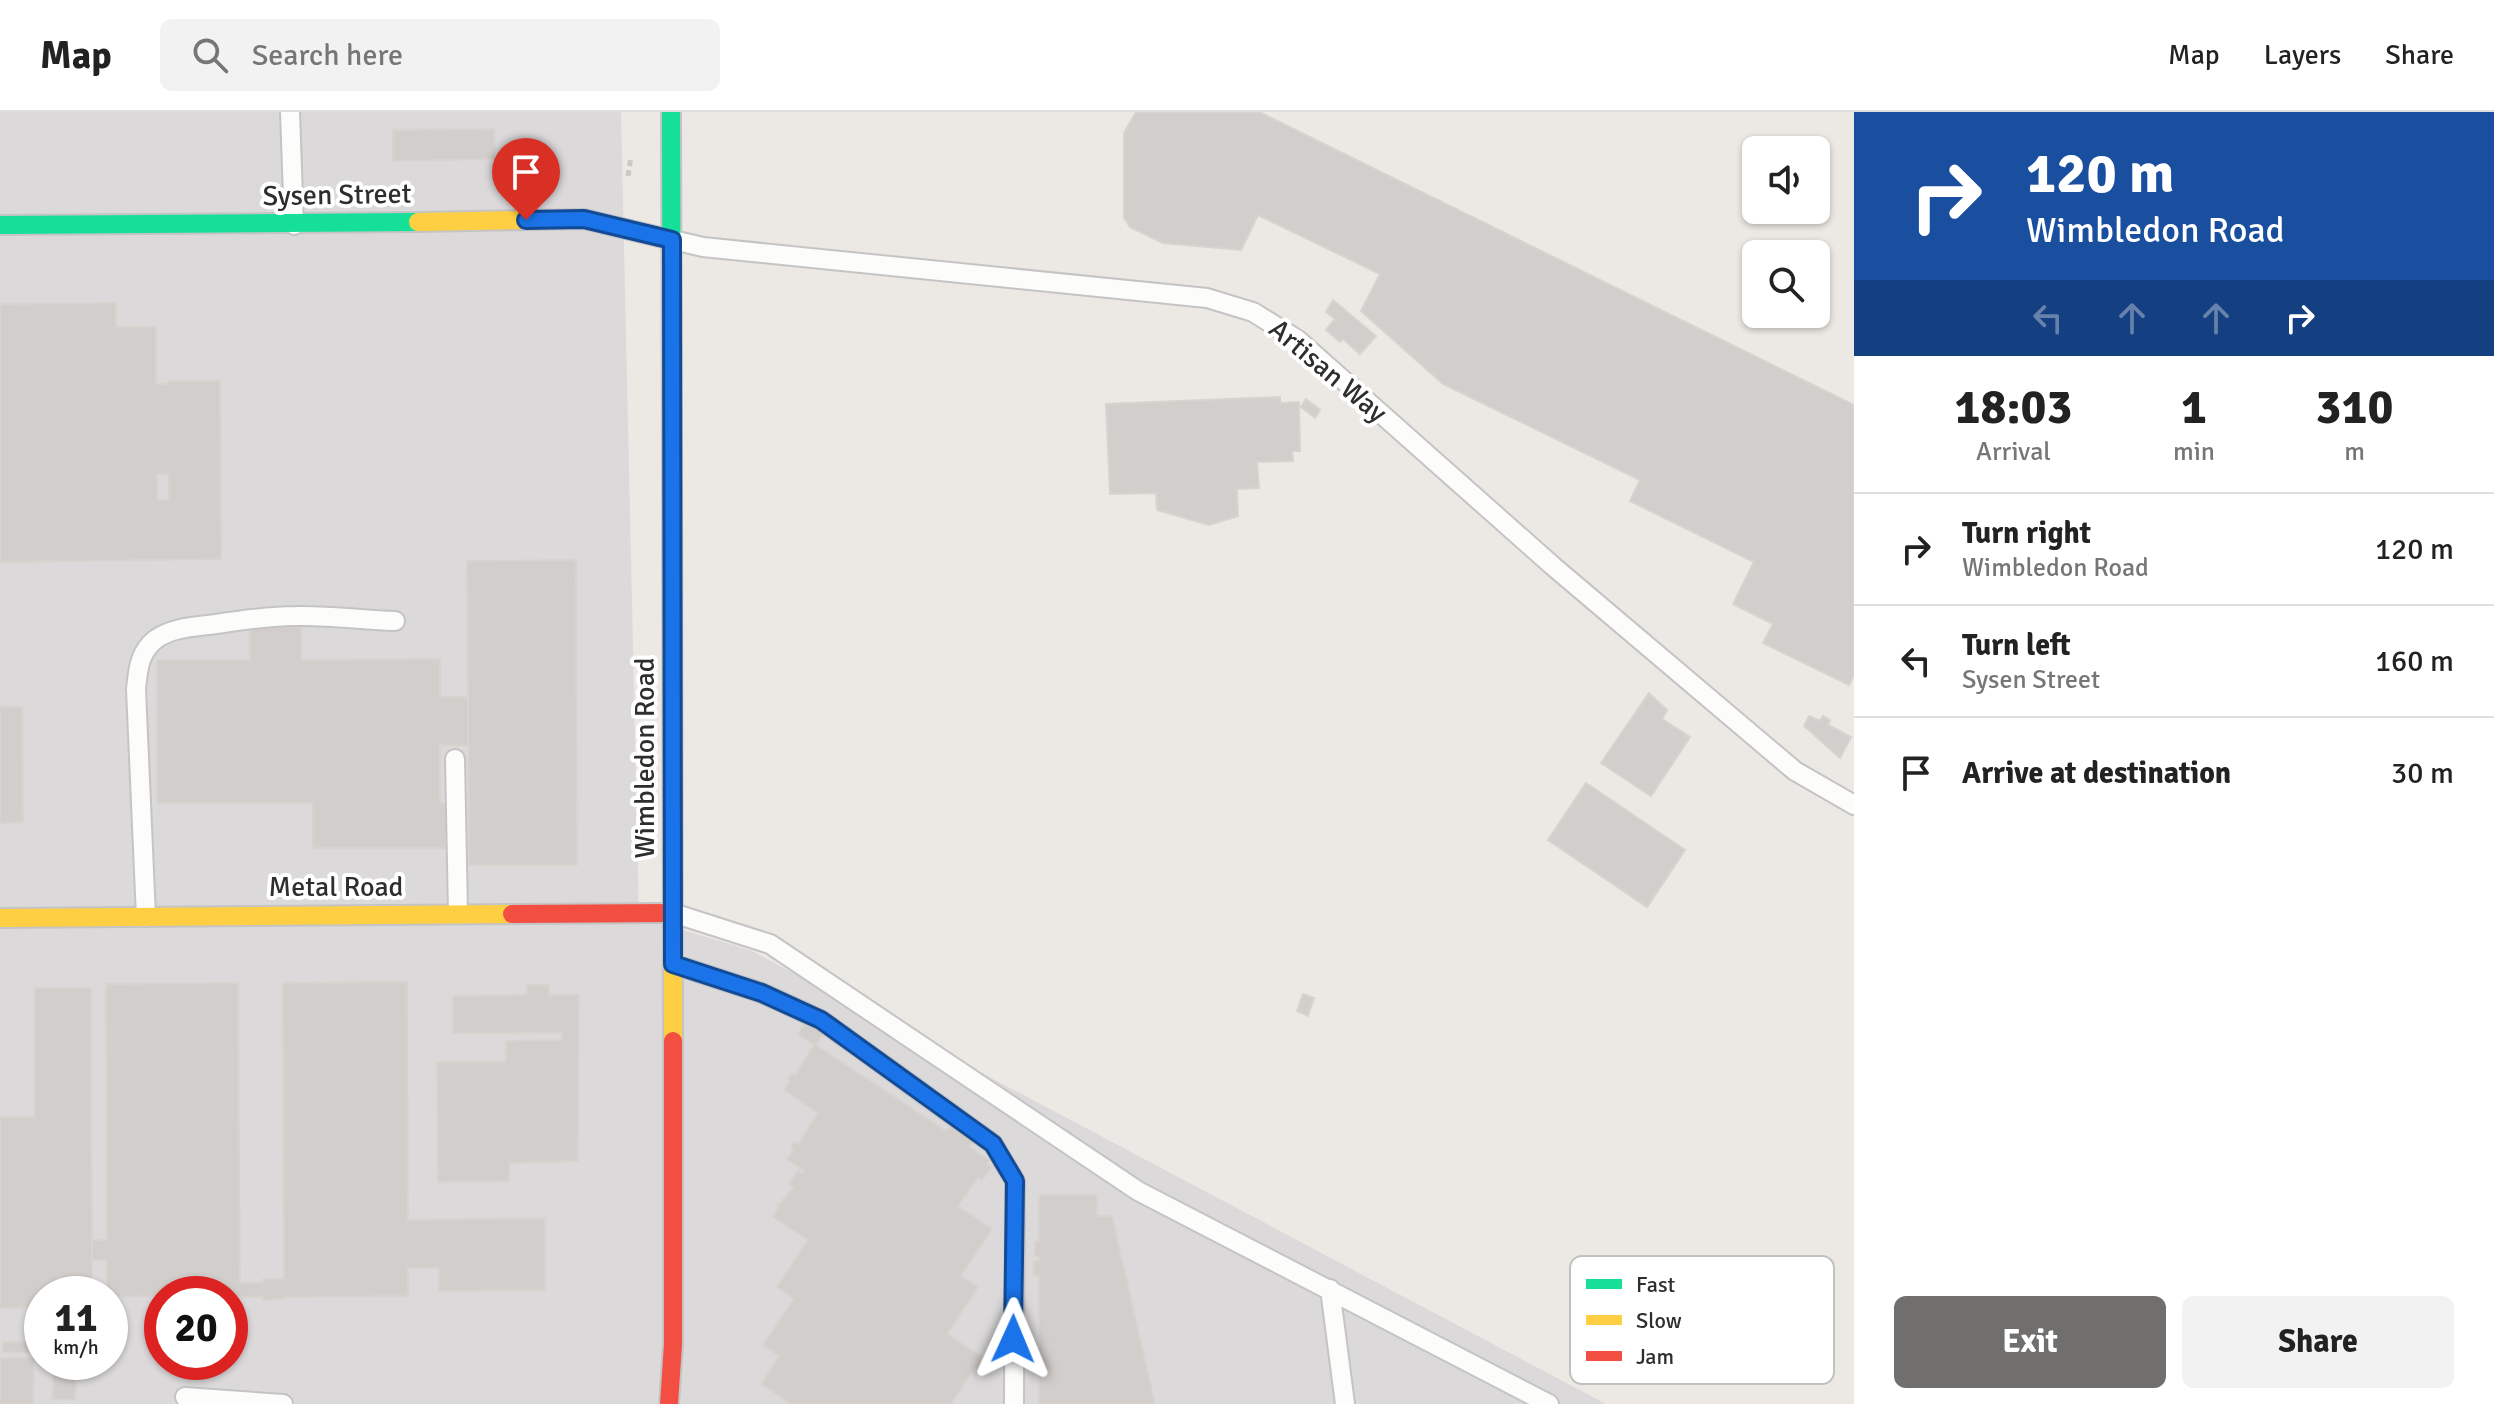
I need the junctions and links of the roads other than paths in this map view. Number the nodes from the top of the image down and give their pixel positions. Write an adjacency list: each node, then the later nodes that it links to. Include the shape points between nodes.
1 (290, 112): 4 (lane)
2 (671, 112): 5 (street, Wimbledon Road)
3 (0, 225): 4 (street, Sysen Street)
4 (294, 225): 5 (street, Sysen Street, via 584,219)
5 (672, 240): 8 (lane, Artisan Way, via 1207,298 1253,312 1298,340 1795,771); 9 (street, Wimbledon Road)
6 (395, 621): 11 (lane, via 297,616 249,620 171,631 151,644 138,667 136,689)
7 (455, 759): 10 (lane)
8 (1854, 805)
9 (673, 913): 10 (street, Metal Road); 13 (street, Wimbledon Road); 14 (lane, via 770,944 1138,1191)
10 (458, 914): 11 (street, Metal Road)
11 (146, 917): 12 (street, Metal Road)
12 (0, 918)
13 (673, 964): 17 (street, Wimbledon Road); 18 (lane, via 762,993 821,1020 993,1144 1015,1181)
14 (1330, 1289): 19 (lane); 20 (lane)
15 (185, 1397): 16 (lane)
16 (283, 1404)
17 (669, 1404)
18 (1014, 1404)
19 (1345, 1404)
20 (1549, 1404)

